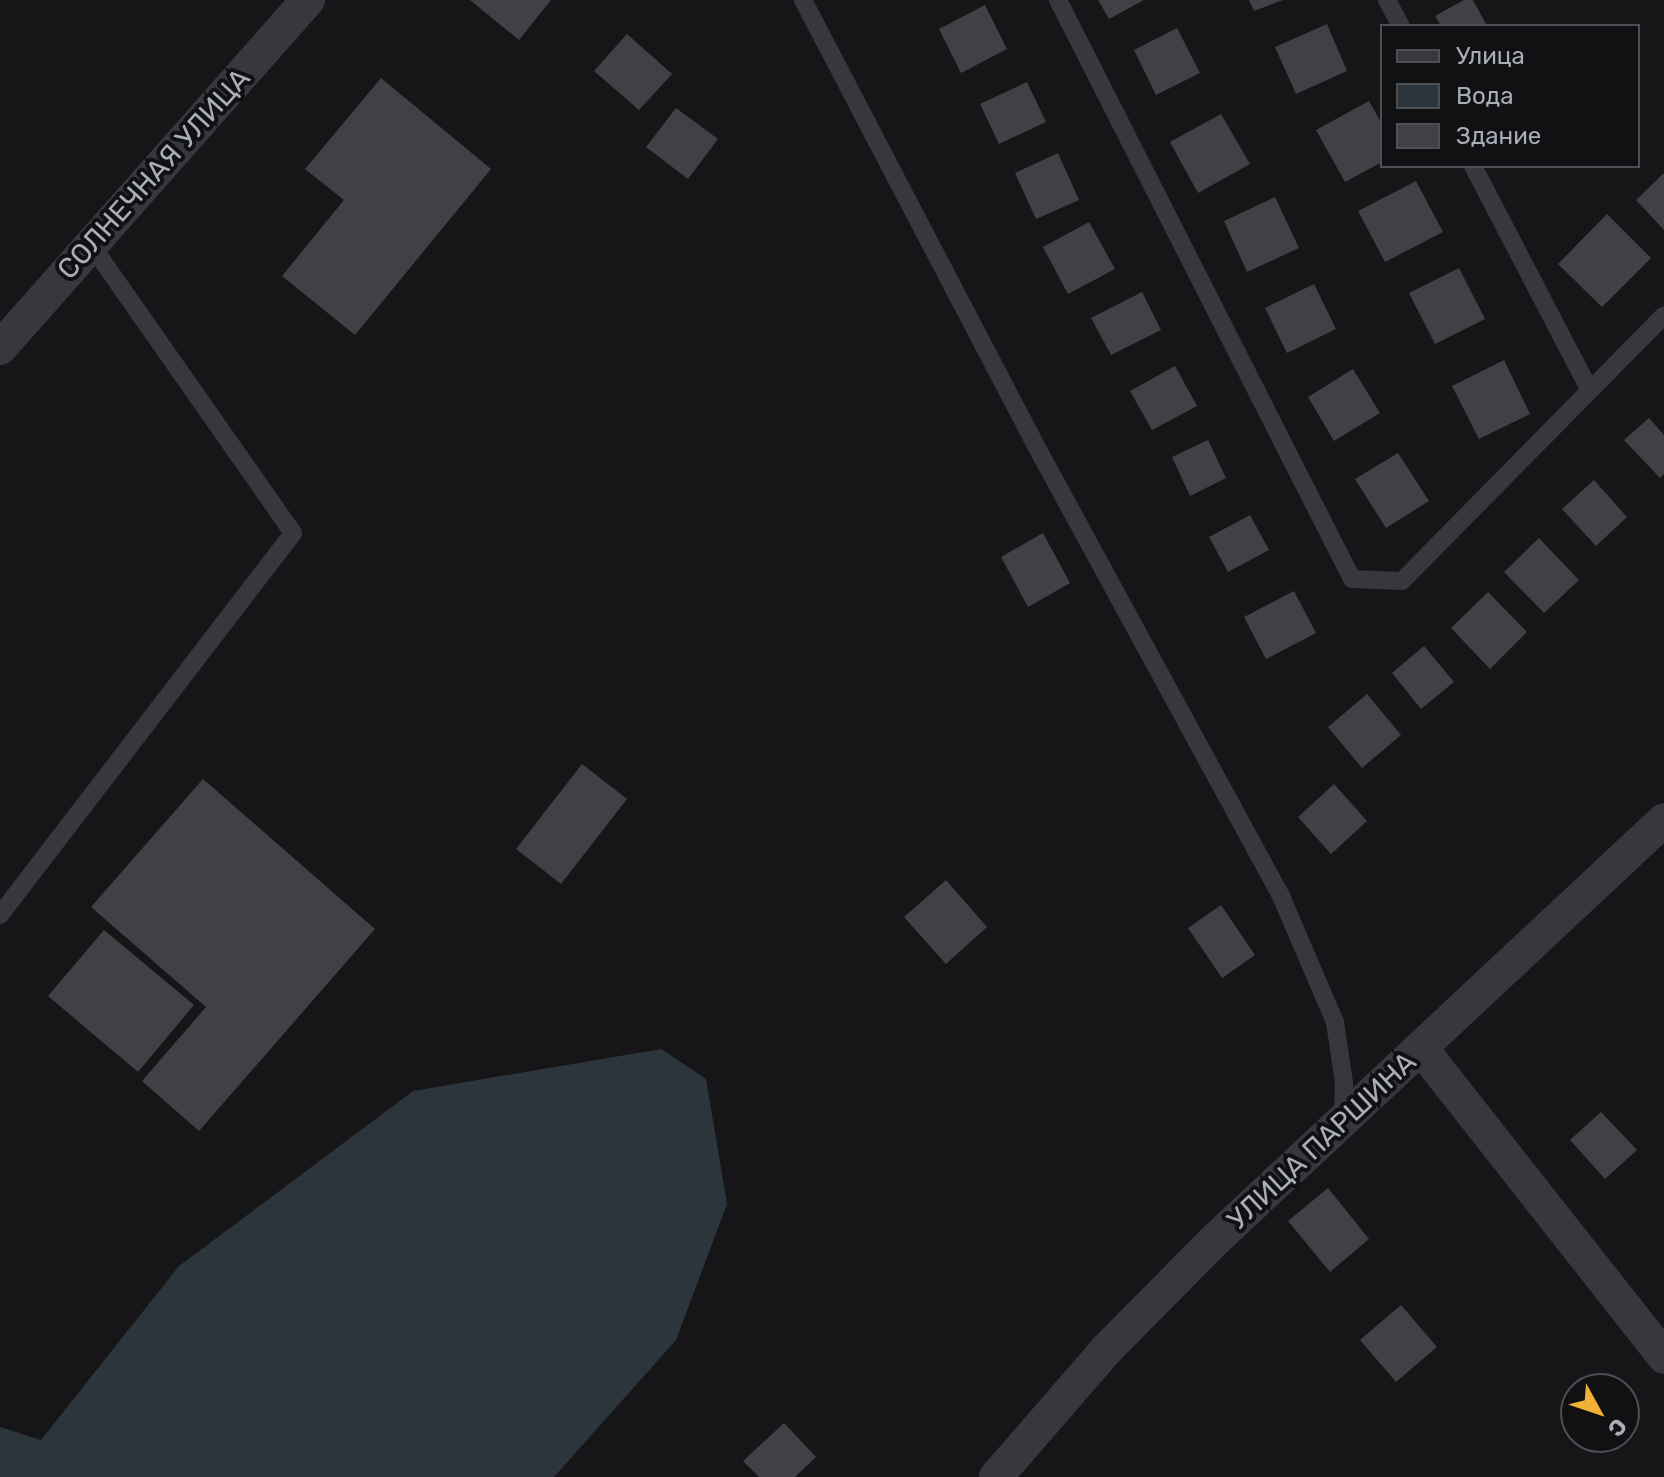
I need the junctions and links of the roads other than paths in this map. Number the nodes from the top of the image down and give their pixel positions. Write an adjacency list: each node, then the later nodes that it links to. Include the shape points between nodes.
1 (308, 0): 7 (street, СОЛНЕЧНАЯ УЛИЦА)
2 (803, 0): 14 (lane, via 1035,444 1281,896 1335,1022 1344,1083)
3 (1058, 0): 10 (lane, via 1352,579 1402,581)
4 (1387, 0): 5 (lane)
5 (1400, 24)
6 (1474, 168): 10 (lane)
7 (91, 245): 9 (street, СОЛНЕЧНАЯ УЛИЦА); 12 (lane, via 293,533)
8 (1664, 315): 10 (lane)
9 (0, 348)
10 (1589, 389)
11 (1664, 820): 13 (street, УЛИЦА ПАРШИНА)
12 (0, 915)
13 (1421, 1048): 14 (street, УЛИЦА ПАРШИНА); 15 (street)
14 (1343, 1124): 16 (street, УЛИЦА ПАРШИНА, via 1216,1239 1105,1351)
15 (1664, 1357)
16 (1000, 1475)

